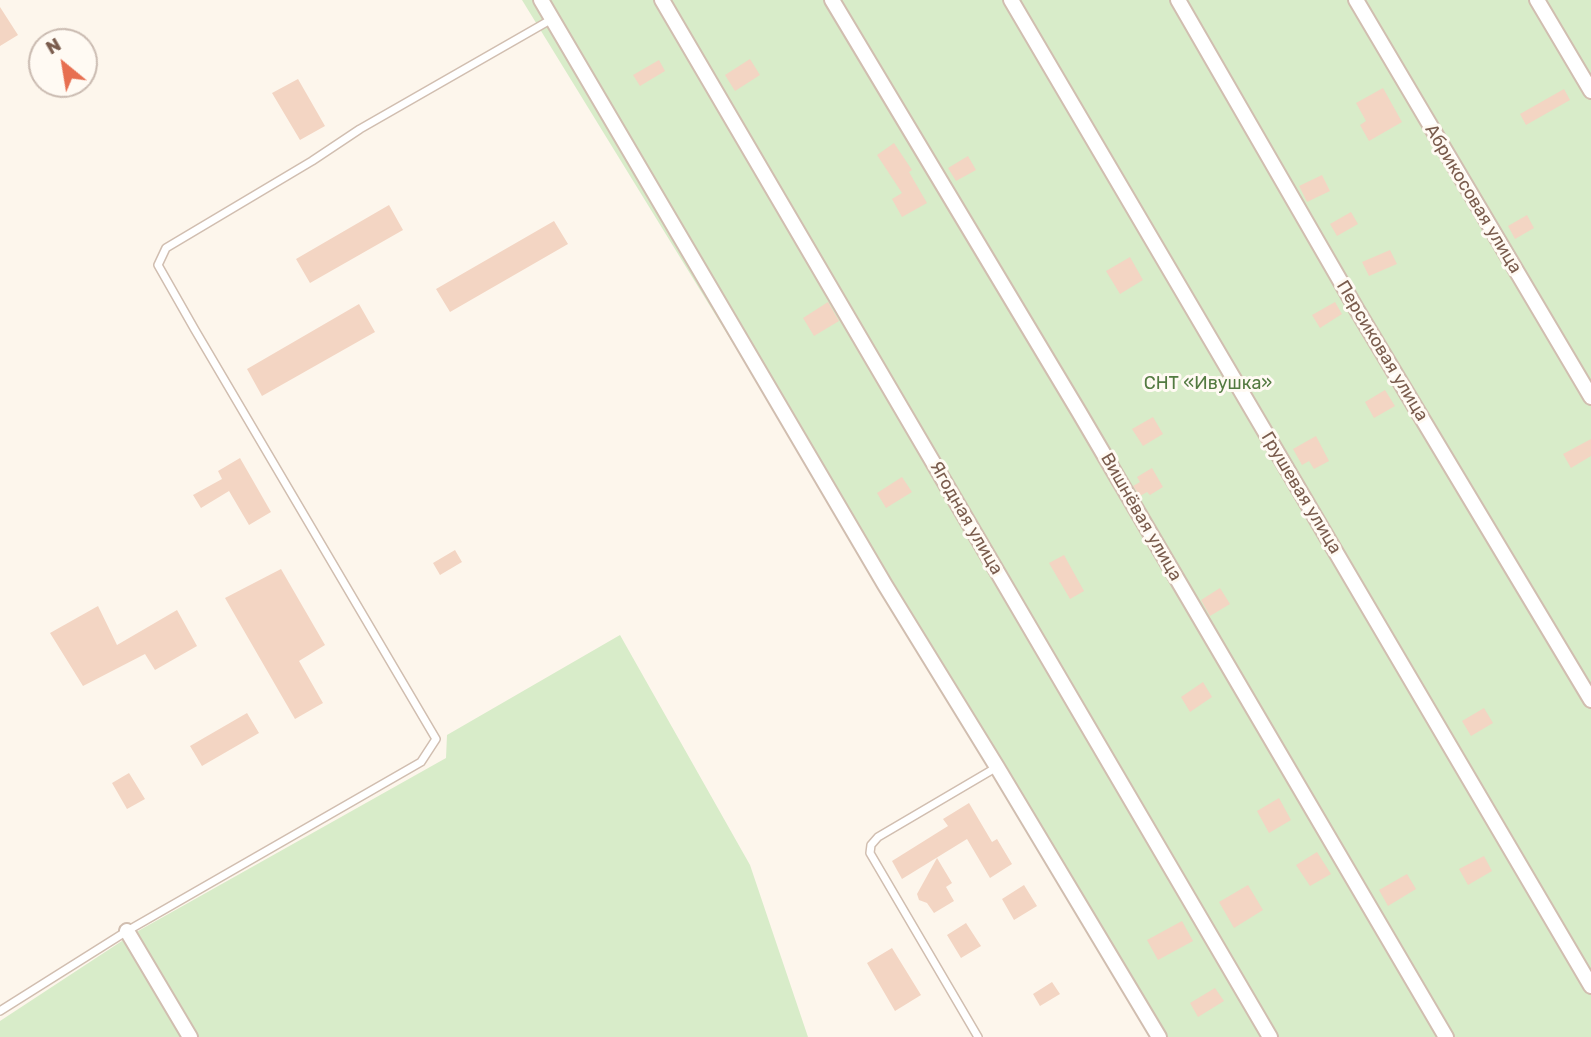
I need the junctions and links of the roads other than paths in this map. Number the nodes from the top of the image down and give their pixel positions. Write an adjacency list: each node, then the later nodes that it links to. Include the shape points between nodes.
1 (541, 0): 8 (street)
2 (662, 0): 19 (street, Ягодная улица)
3 (832, 0): 20 (street, Вишнёвая улица)
4 (1011, 0): 14 (street, Грушевая улица)
5 (1178, 0): 11 (street, Персиковая улица)
6 (1356, 0): 10 (street, Абрикосовая улица)
7 (1537, 0): 9 (street)
8 (552, 19): 12 (street); 13 (lane, via 360,129 166,248 160,257 159,265 195,330 436,739 421,762)
9 (1591, 91)
10 (1591, 397)
11 (1591, 700)
12 (997, 767): 17 (lane, via 878,837 870,853); 18 (street)
13 (127, 931): 15 (lane); 16 (street)
14 (1591, 986)
15 (0, 1011)
16 (190, 1037)
17 (978, 1037)
18 (1160, 1037)
19 (1270, 1037)
20 (1446, 1037)

